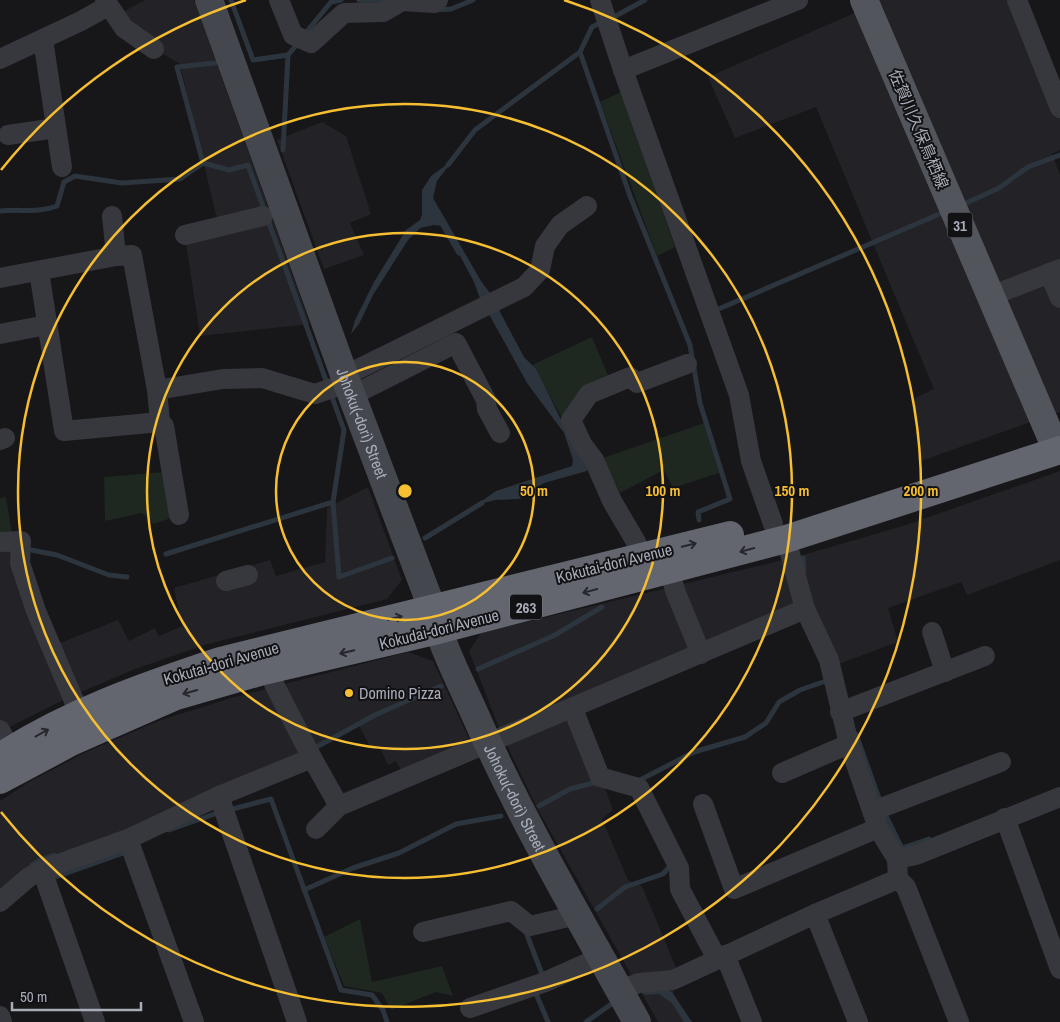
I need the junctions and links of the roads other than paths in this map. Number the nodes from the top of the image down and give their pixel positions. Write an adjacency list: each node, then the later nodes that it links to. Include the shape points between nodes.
1 (209, 0): 31 (street, Johoku(-dori) Street)
2 (279, 0): 8 (street, via 300,38 311,43 344,13 383,12)
3 (438, 0): 8 (street, via 434,3)
4 (798, 0): 13 (street)
5 (864, 0): 26 (main road, 佐賀川久保鳥栖線 / 31)
6 (1017, 0): 14 (street)
7 (106, 3): 10 (street, via 81,22); 11 (street, via 124,28)
8 (396, 5)
9 (605, 13): 13 (street)
10 (43, 39): 12 (street); 15 (street)
11 (154, 49)
12 (0, 59)
13 (623, 70): 37 (street, via 739,395 751,461)
14 (1060, 108)
15 (56, 128): 16 (street); 17 (street)
16 (8, 135)
17 (62, 167)
18 (588, 206): 31 (street, via 560,225 545,246 540,270 524,287)
19 (112, 216): 22 (street)
20 (263, 216): 21 (street)
21 (185, 235)
22 (116, 256): 23 (street); 32 (street, via 132,255)
23 (39, 271): 25 (street); 28 (street)
24 (1054, 271): 26 (street); 27 (street)
25 (0, 278)
26 (991, 296): 35 (main road, 佐賀川久保鳥栖線 / 31)
27 (1060, 298)
28 (47, 325): 29 (street); 33 (street, via 64,431)
29 (0, 334)
30 (687, 364): 39 (street, via 637,383 630,377 589,394 571,420)
31 (340, 387): 32 (street, via 316,394 262,378 223,379); 34 (street, via 456,342); 44 (street, Johoku(-dori) Street)
32 (157, 390): 33 (street)
33 (160, 422): 36 (street, via 164,426)
34 (500, 433)
35 (1057, 441): 37 (highway, Kokudai-dori Avenue / 263)
36 (179, 515)
37 (779, 532): 39 (highway, Kokutai-dori Avenue / 263, one-way to 37); 40 (highway, Kokudai-dori Avenue / 263, one-way to 40); 43 (street)
38 (0, 542): 52 (street, via 21,541 20,564)
39 (641, 557): 44 (highway, Kokutai-dori Avenue / 263)
40 (669, 570): 44 (highway, Kokudai-dori Avenue / 263, one-way to 44); 46 (street)
41 (248, 575): 42 (street)
42 (226, 582)
43 (806, 610): 46 (street); 51 (street)
44 (435, 619): 48 (highway, Kokudai-dori Avenue / 263, one-way to 48); 52 (highway, Kokutai-dori Avenue / 263, one-way to 44, via 154,683 220,661); 54 (street, Johoku(-dori) Street)
45 (932, 632): 49 (street)
46 (702, 654): 50 (street)
47 (985, 656): 49 (street)
48 (270, 670): 56 (street); 59 (highway, Kokudai-dori Avenue / 263, one-way to 59, via 176,696 71,742)
49 (945, 672): 51 (street)
50 (572, 709): 54 (street); 76 (street, via 600,777 639,788 680,868 680,890)
51 (848, 709): 53 (street)
52 (80, 715): 55 (highway, Kokutai-dori Avenue / 263, one-way to 52)
53 (849, 744): 58 (street); 64 (street)
54 (488, 745): 62 (street); 73 (street, Johoku(-dori) Street)
55 (4, 746)
56 (308, 752): 62 (street); 63 (street)
57 (1001, 762): 64 (street)
58 (782, 773)
59 (0, 780)
60 (1060, 797): 65 (street)
61 (703, 804): 64 (street, via 734,889)
62 (339, 806): 66 (street)
63 (223, 807): 67 (street); 84 (street)
64 (880, 815): 68 (street)
65 (1005, 818): 68 (street, via 916,855); 77 (street)
66 (316, 829)
67 (131, 845): 69 (street); 83 (street)
68 (897, 859): 70 (street)
69 (44, 878): 71 (street, via 29,877); 82 (street)
70 (898, 879): 72 (street); 88 (street, via 906,887)
71 (0, 902)
72 (815, 914): 76 (street); 87 (street)
73 (577, 915): 74 (street, via 526,924 512,911); 75 (street, Johoku(-dori) Street)
74 (423, 932)
75 (601, 957): 78 (street, Johoku(-dori) Street); 79 (street, via 540,984)
76 (721, 957): 78 (street, via 673,980 639,983); 86 (street)
77 (1060, 969)
78 (620, 990): 85 (street, Johoku(-dori) Street)
79 (470, 1008)
80 (0, 1016): 81 (street)
81 (2, 1022)
82 (95, 1022)
83 (194, 1022)
84 (297, 1022)
85 (637, 1022)
86 (752, 1022)
87 (858, 1022)
88 (959, 1022)

